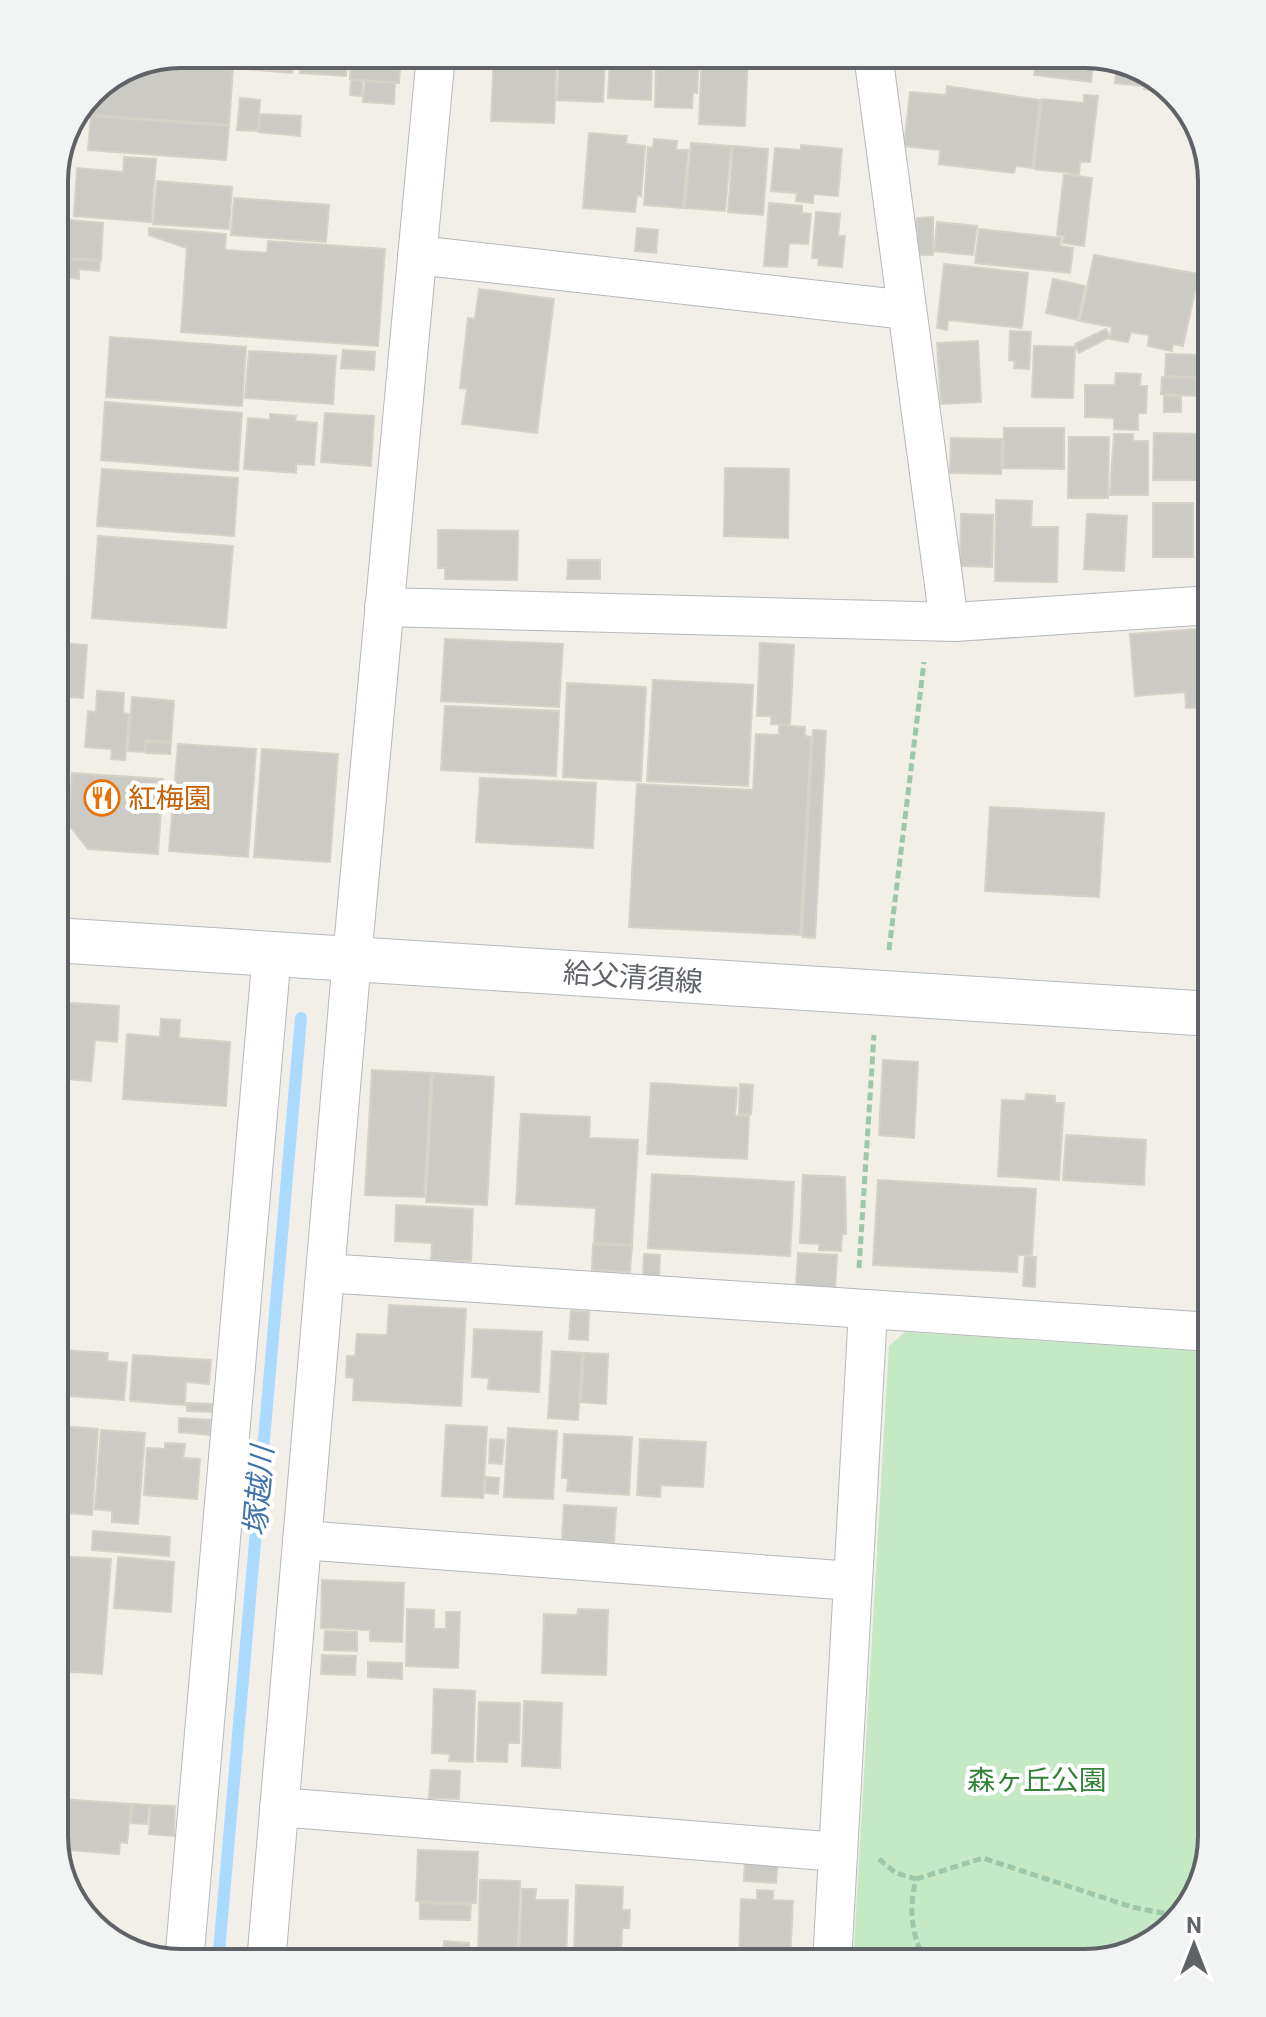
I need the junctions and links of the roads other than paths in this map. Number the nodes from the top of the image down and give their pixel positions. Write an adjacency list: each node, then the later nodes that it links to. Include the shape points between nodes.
1 (435, 68): 3 (street)
2 (875, 68): 4 (street)
3 (417, 255): 4 (street); 6 (street)
4 (907, 310): 7 (street)
5 (1198, 606): 7 (street)
6 (384, 607): 7 (street); 10 (street)
7 (939, 622)
8 (68, 941): 9 (main road, 給父清須線)
9 (272, 953): 10 (main road, 給父清須線); 19 (street)
10 (352, 958): 11 (main road, 給父清須線); 12 (street)
11 (1198, 1013)
12 (325, 1273): 13 (street); 15 (street)
13 (862, 1309): 14 (street); 16 (street)
14 (1198, 1331)
15 (302, 1540): 16 (street); 17 (street)
16 (853, 1581): 18 (street)
17 (279, 1807): 18 (street); 20 (street)
18 (838, 1843): 21 (street)
19 (185, 1949)
20 (267, 1949)
21 (833, 1949)

